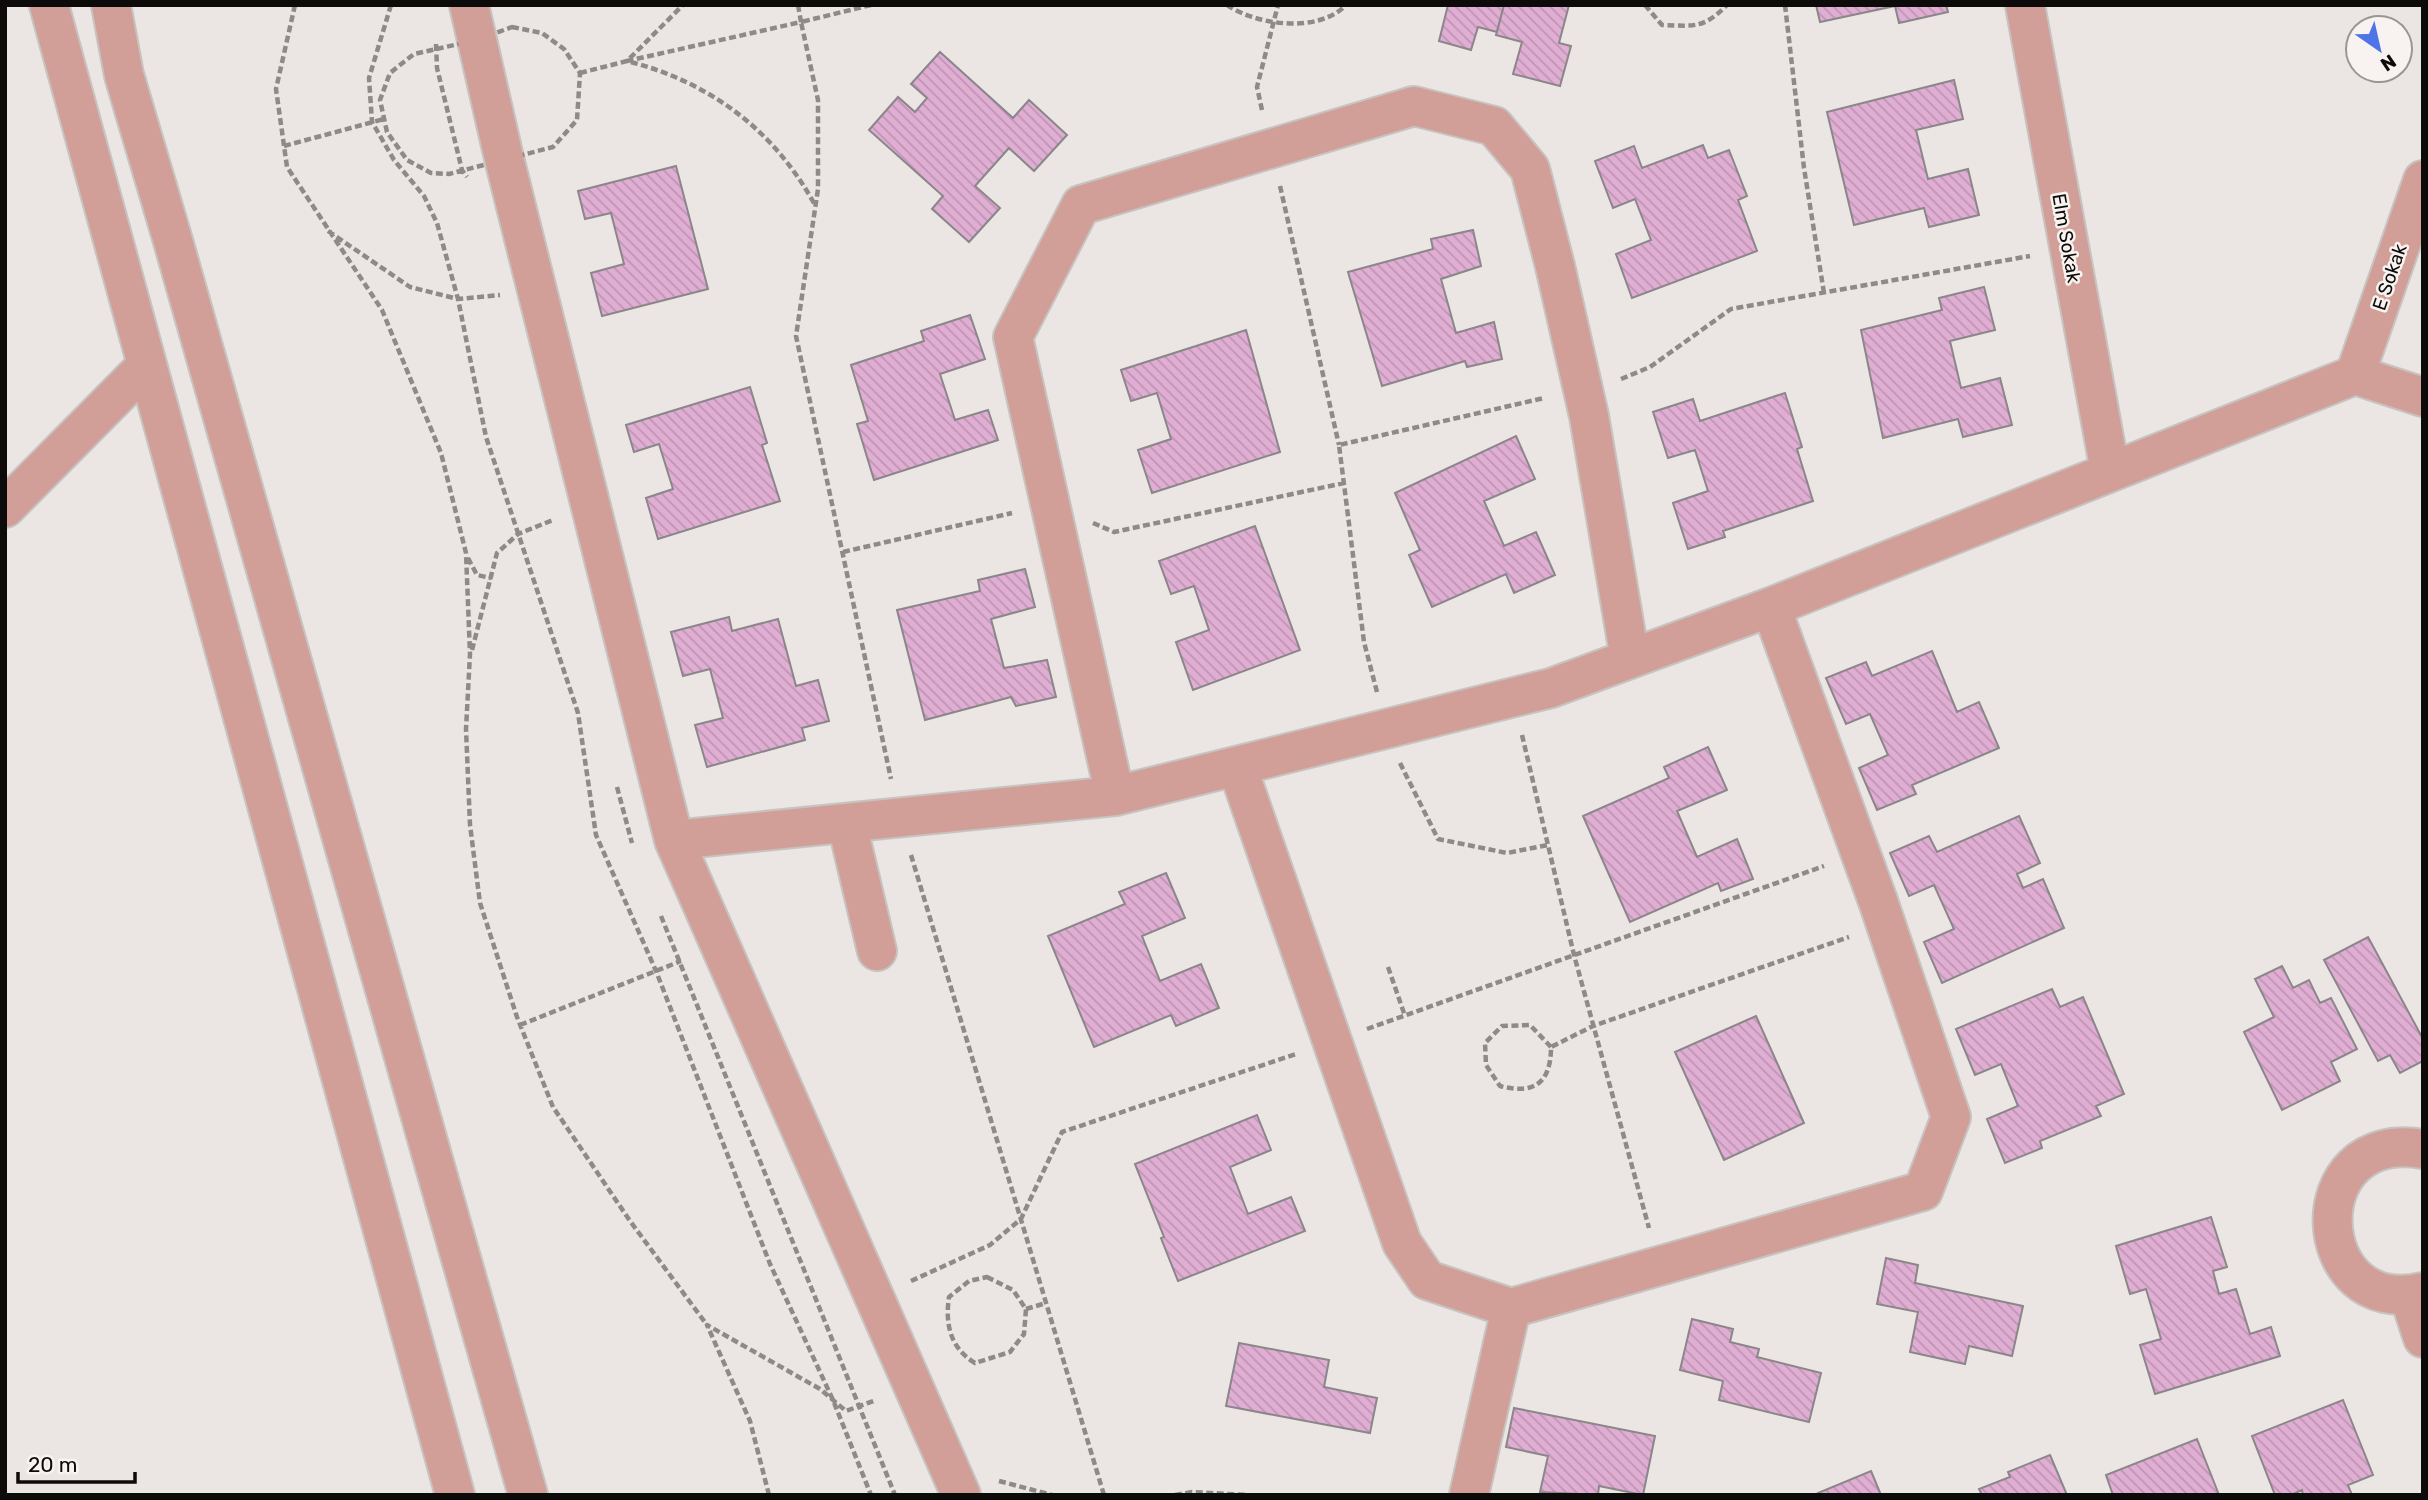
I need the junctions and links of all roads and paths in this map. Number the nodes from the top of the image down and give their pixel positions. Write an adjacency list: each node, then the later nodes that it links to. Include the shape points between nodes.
1 (49, 5): 30 (street)
2 (111, 5): 69 (street, via 124,75)
3 (295, 5): 22 (path, via 276,89)
4 (391, 5): 21 (path, via 369,78)
5 (469, 5): 48 (street)
6 (682, 5): 18 (path)
7 (798, 5): 16 (path)
8 (871, 5): 16 (path)
9 (1227, 5): 17 (path, via 1257,20)
10 (1278, 5): 17 (path)
11 (1346, 5): 17 (path, via 1305,24)
12 (1645, 5): 13 (path, via 1662,25 1689,26 1709,23)
13 (1727, 5)
14 (1785, 5): 27 (path)
15 (2025, 5): 34 (street, Elm Sokak)
16 (801, 22): 18 (path); 25 (path, via 818,100)
17 (1275, 22): 23 (path, via 1257,87)
18 (627, 61): 19 (path); 25 (path, via 659,69 745,116 779,150)
19 (580, 73)
20 (384, 119): 21 (path)
21 (372, 122): 22 (path); 29 (path, via 432,214)
22 (284, 146): 26 (path, via 287,167)
23 (1271, 150): 33 (path); 42 (street, via 1414,107 1494,125 1530,169 1589,415); 45 (street, via 1081,205 1013,337)
24 (2423, 180): 31 (street, E Sokak)
25 (816, 206): 46 (path, via 796,336)
26 (326, 230): 29 (path, via 410,287); 38 (path, via 382,310 441,453)
27 (1824, 293)
28 (508, 294): 29 (path)
29 (458, 299): 37 (path, via 486,437)
30 (147, 365): 35 (street); 68 (street)
31 (2355, 374): 32 (street); 34 (street)
32 (2423, 397)
33 (1339, 445)
34 (2110, 471): 40 (street)
35 (5, 508)
36 (558, 518): 37 (path)
37 (518, 534): 39 (path, via 497,553); 53 (path, via 578,713 596,835)
38 (466, 553): 39 (path, via 477,575); 41 (path)
39 (491, 578): 41 (path)
40 (1771, 607): 42 (street); 49 (street)
41 (470, 654): 55 (path, via 466,729 470,825 480,902)
42 (1630, 659): 43 (street)
43 (1514, 698): 44 (street); 56 (path)
44 (1237, 766): 45 (street); 62 (street, via 1402,1243 1427,1280)
45 (1115, 796): 46 (street)
46 (900, 819): 47 (street); 61 (path)
47 (847, 824): 48 (street); 51 (street)
48 (674, 839): 50 (street)
49 (1886, 925): 56 (path); 59 (street, via 1951,1117 1923,1191)
50 (720, 946): 53 (path); 66 (street)
51 (877, 951)
52 (1388, 967): 54 (path)
53 (656, 971): 55 (path); 67 (path, via 770,1264)
54 (1405, 1016)
55 (520, 1025): 64 (path, via 553,1107)
56 (1593, 1026): 57 (path); 59 (path)
57 (1551, 1047): 57 (path, via 1551,1067 1540,1083 1519,1091 1500,1086 1486,1065 1485,1043 1502,1026 1530,1025)
58 (2423, 1149): 60 (street, via 2406,1146 2378,1151 2356,1164 2338,1188 2330,1212 2335,1247 2348,1270 2368,1286 2393,1295)
59 (1660, 1266): 62 (street)
60 (2416, 1294): 65 (street)
61 (1046, 1303): 63 (path); 73 (path)
62 (1511, 1308): 76 (street)
63 (1026, 1309): 63 (path, via 1013,1290 987,1277 969,1282 949,1297 948,1333 965,1357 975,1363 987,1361 1010,1352 1024,1334)
64 (707, 1325): 67 (path); 70 (path, via 750,1420)
65 (2423, 1338)
66 (914, 1388): 67 (path, via 846,1411); 72 (street)
67 (833, 1400): 71 (path)
68 (455, 1495)
69 (528, 1495)
70 (769, 1495)
71 (871, 1495)
72 (961, 1495)
73 (1104, 1495)
74 (1175, 1495): 75 (path)
75 (1248, 1495)
76 (1469, 1495)

